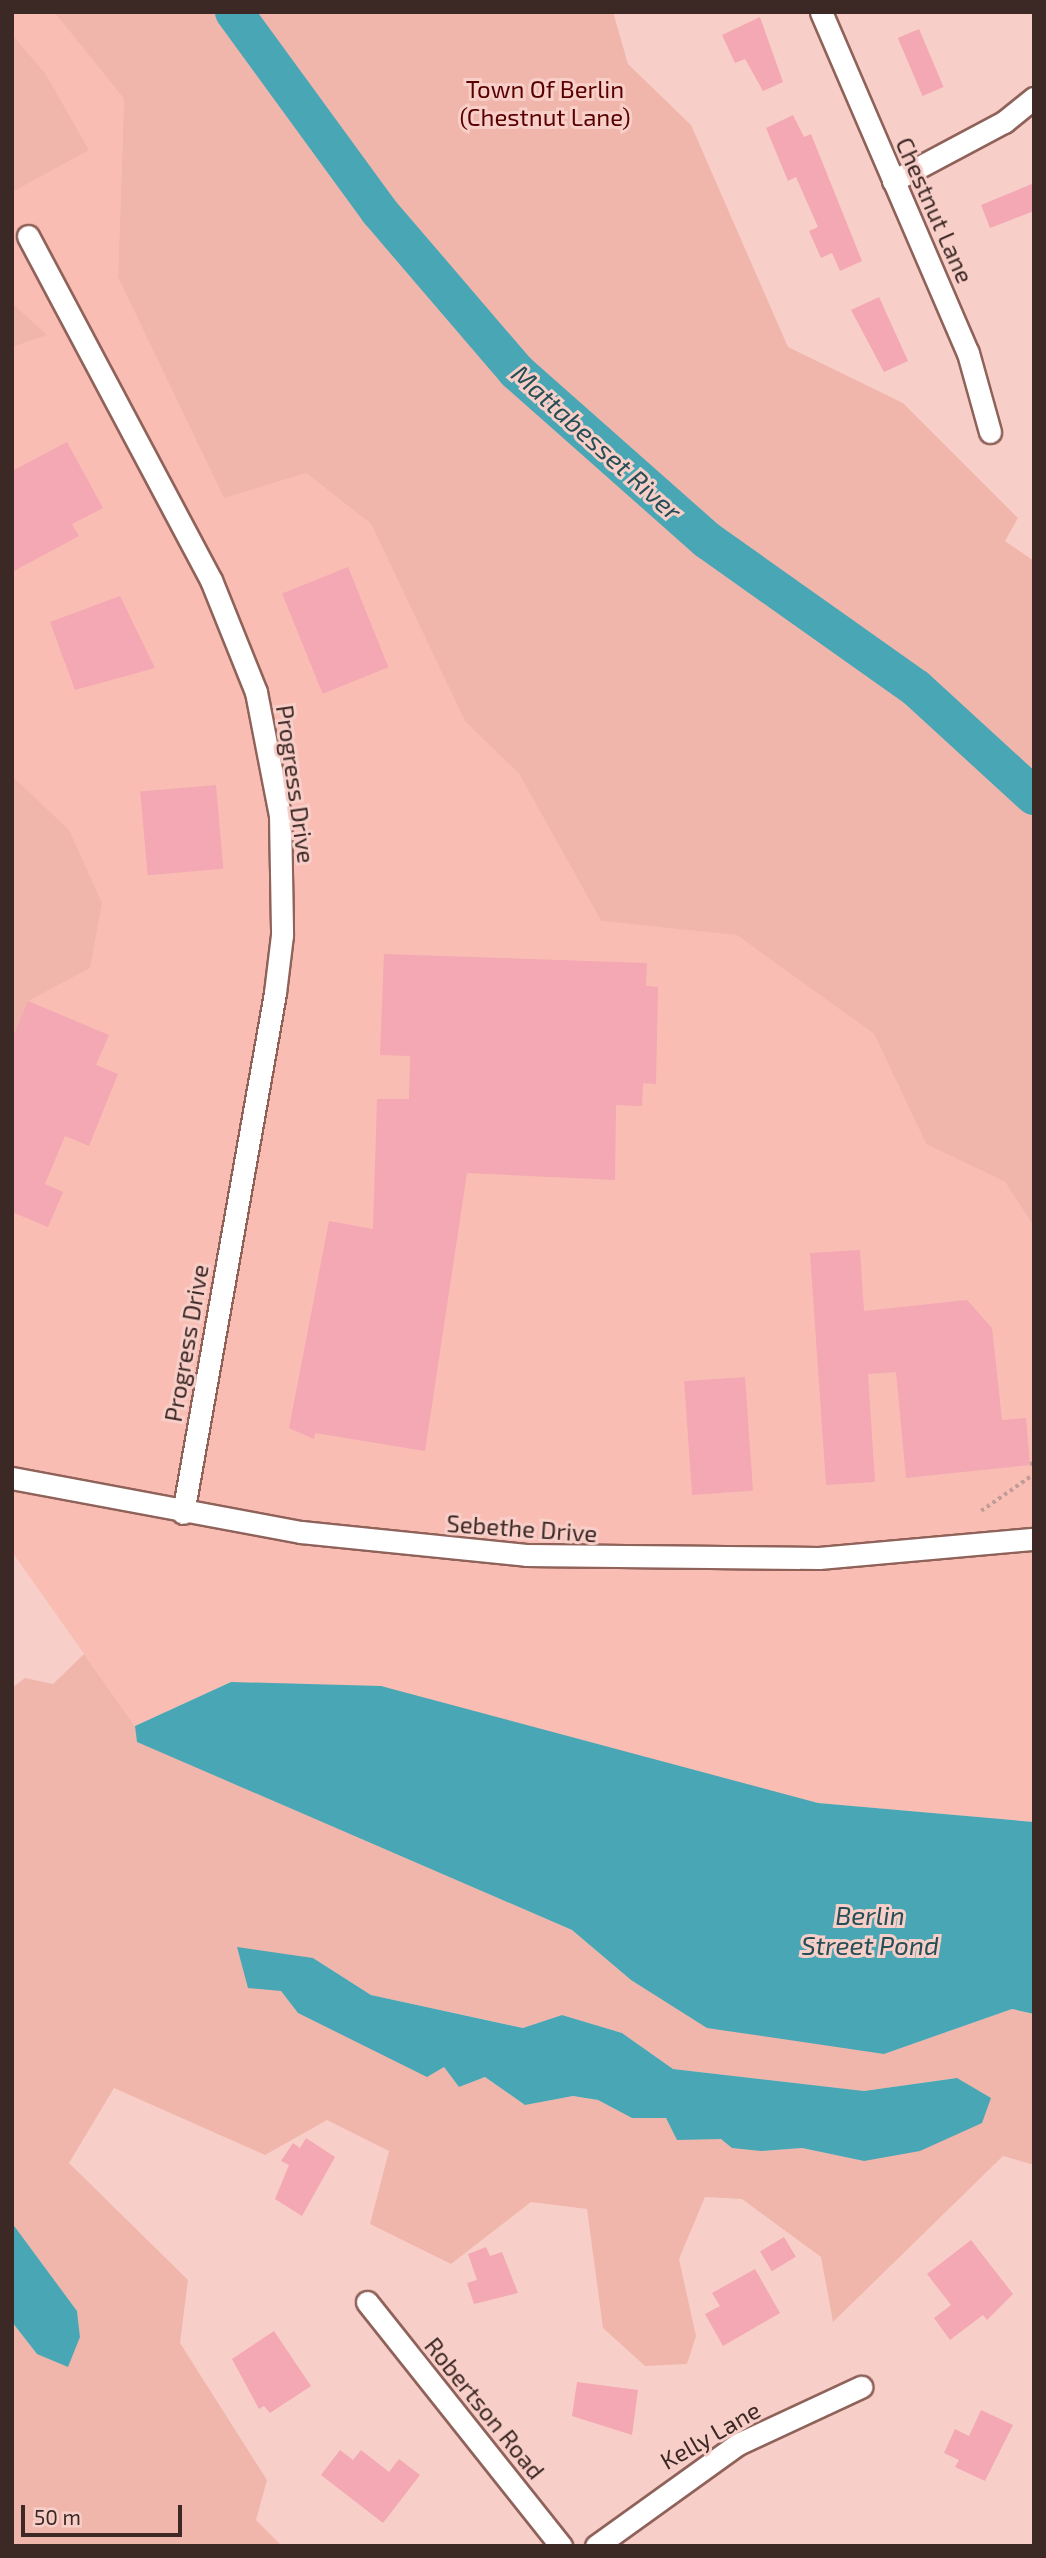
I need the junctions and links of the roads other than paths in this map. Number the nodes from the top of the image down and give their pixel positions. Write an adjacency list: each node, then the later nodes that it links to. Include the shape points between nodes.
1 (821, 12): 3 (street, Chestnut Lane)
2 (1034, 98): 3 (street, via 1004,122)
3 (893, 181): 5 (street, Chestnut Lane, via 968,353)
4 (28, 236): 7 (street, Progress Drive, via 216,590 256,692 280,815 283,911 275,993)
5 (990, 432)
6 (12, 1478): 7 (street, Sebethe Drive)
7 (183, 1513): 8 (street, Sebethe Drive, via 423,1548 619,1560 827,1558)
8 (1034, 1539)
9 (367, 2302): 11 (street, Robertson Road)
10 (861, 2387): 12 (street, Kelly Lane, via 738,2444)
11 (561, 2546)
12 (596, 2546)

